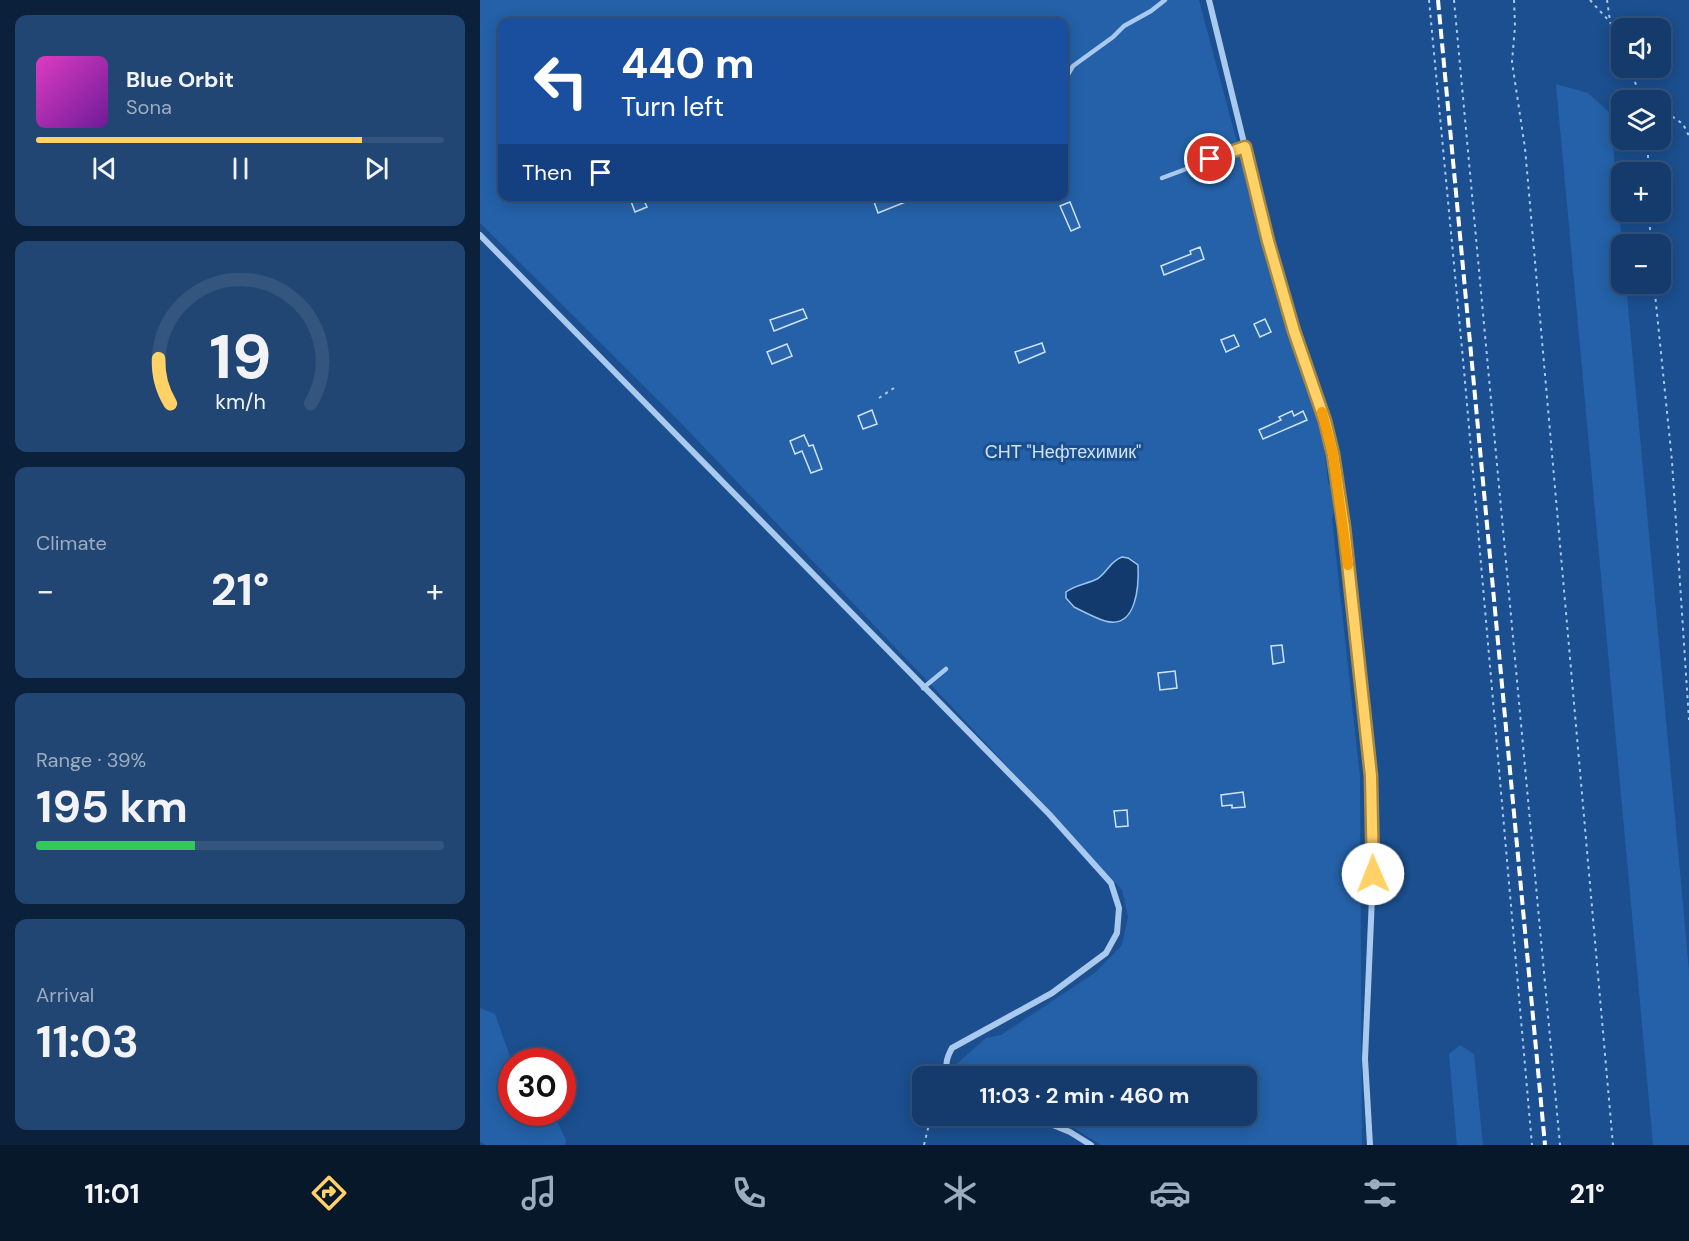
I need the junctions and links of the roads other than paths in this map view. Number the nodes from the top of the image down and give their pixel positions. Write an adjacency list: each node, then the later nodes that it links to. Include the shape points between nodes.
1 (1165, 0): 3 (lane, via 1124,26 1072,66)
2 (1209, 0): 4 (street)
3 (1068, 74)
4 (1245, 147): 5 (lane); 12 (street, via 1294,331 1325,421 1344,527 1371,776 1373,874 1365,1059)
5 (1162, 178)
6 (480, 235): 8 (street)
7 (946, 669): 8 (lane)
8 (923, 688): 9 (street, via 1049,814 1111,883 1119,908 1117,933 1106,953 1052,993 952,1048)
9 (947, 1066)
10 (1055, 1126): 11 (street)
11 (1091, 1145)
12 (1370, 1145)

